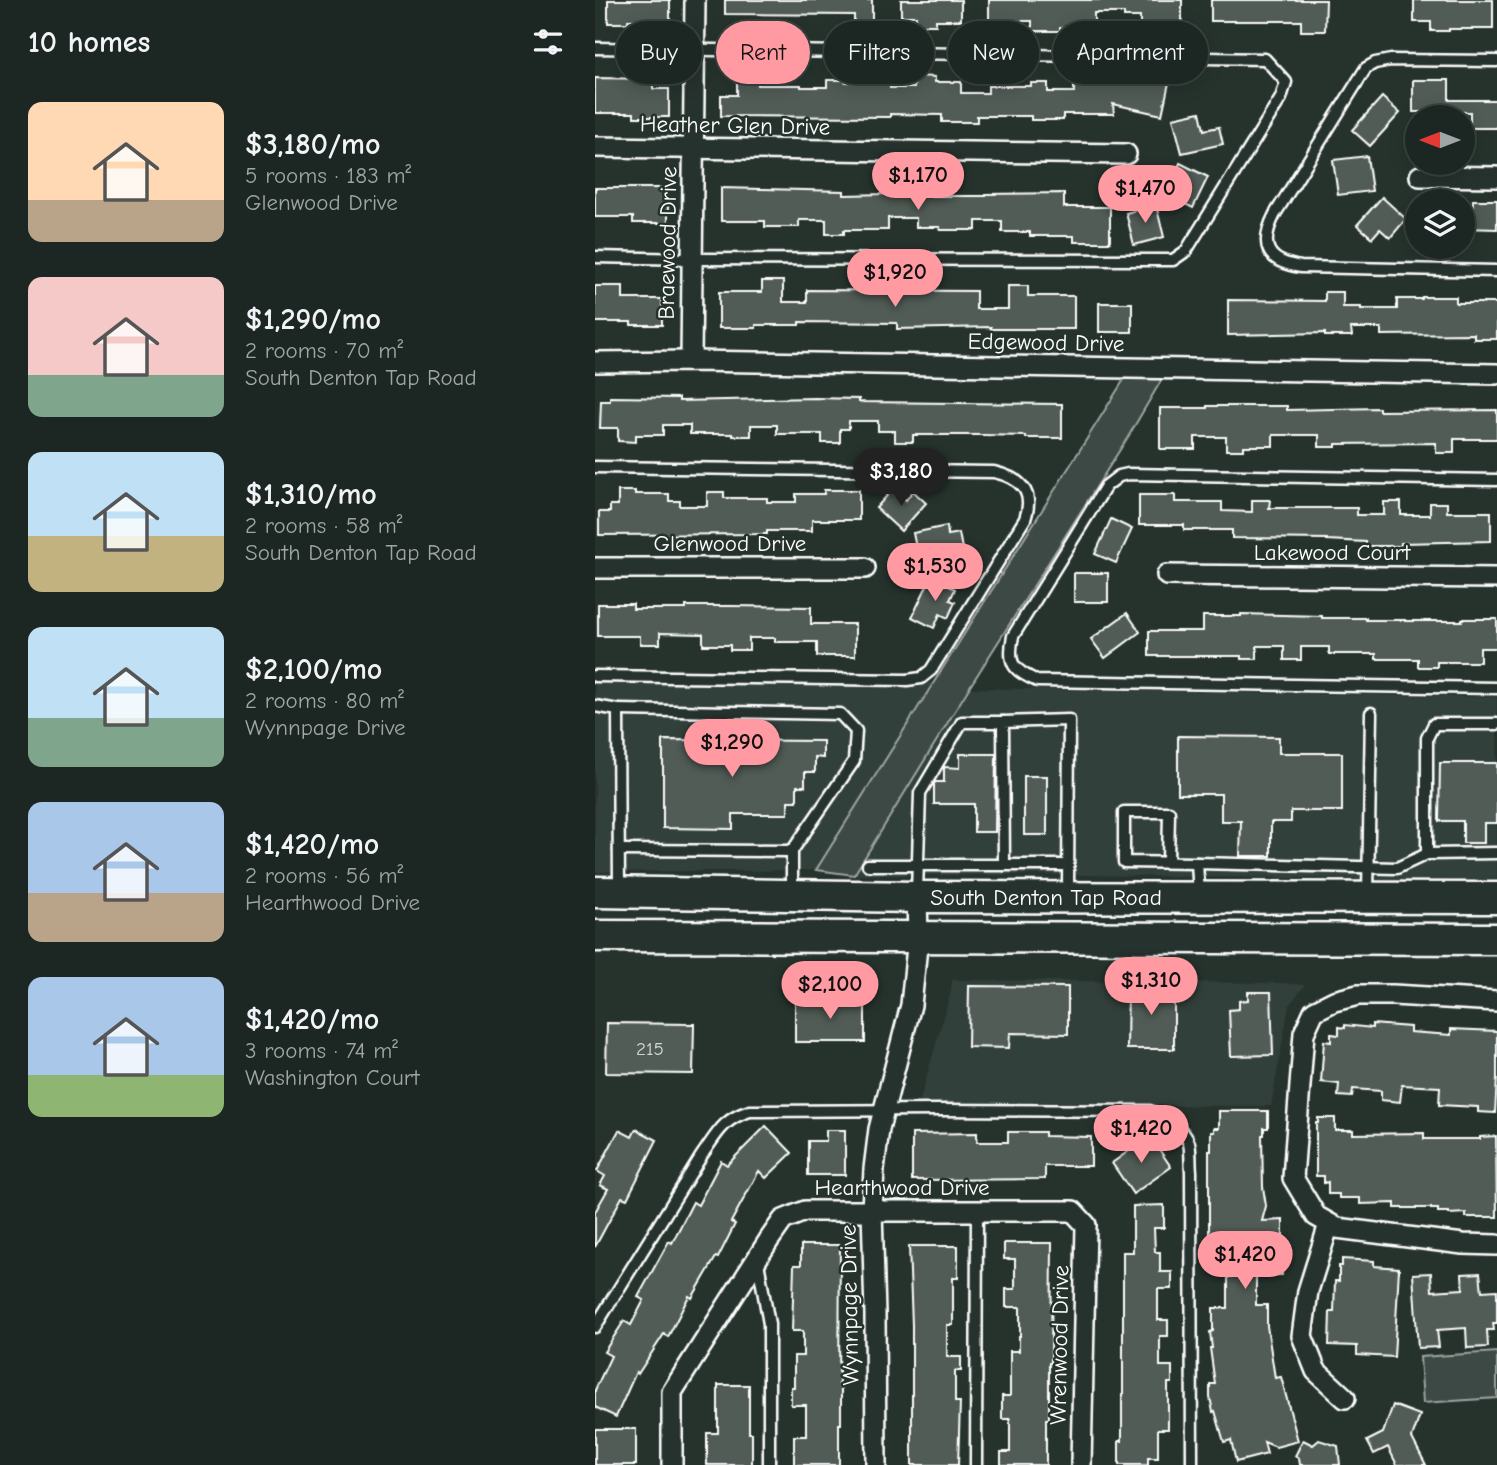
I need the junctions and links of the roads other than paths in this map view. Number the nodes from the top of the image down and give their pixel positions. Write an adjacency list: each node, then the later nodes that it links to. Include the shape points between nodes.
1 (695, 0): 2 (street, Braewood Drive)
2 (695, 21)
3 (595, 48): 4 (lane)
4 (616, 48)
5 (702, 50): 14 (lane, via 1265,59 1286,82 1281,98 1186,251 1173,260)
6 (1497, 61): 15 (lane, via 1391,60 1366,68 1275,214 1265,239 1274,257 1301,268)
7 (694, 84): 9 (street, Braewood Drive)
8 (595, 147): 9 (street, Heather Glen Drive)
9 (693, 149): 10 (street, Heather Glen Drive); 14 (street, Braewood Drive)
10 (1126, 154)
11 (1420, 176): 12 (street)
12 (1497, 177)
13 (595, 257): 14 (lane)
14 (692, 259): 17 (street, Braewood Drive)
15 (1497, 271)
16 (595, 362): 17 (street, Edgewood Drive)
17 (691, 362): 18 (street, Edgewood Drive)
18 (1497, 374)
19 (595, 467): 25 (lane, via 994,472 1020,482 1029,508 931,670 921,678)
20 (1497, 480): 26 (lane, via 1118,476 1106,486 1013,636 1010,649 1012,664 1037,681)
21 (595, 568): 22 (street, Glenwood Drive)
22 (865, 568)
23 (1167, 575): 24 (street, Lakewood Court)
24 (1497, 578)
25 (595, 676)
26 (1497, 688)
27 (595, 706): 28 (lane)
28 (618, 710): 32 (lane); 33 (lane, via 840,714 856,731 854,761)
29 (1371, 713): 42 (lane)
30 (1003, 722): 38 (lane, via 962,722 920,793); 40 (lane); 41 (lane, via 1069,720)
31 (1497, 724): 35 (lane, via 1434,724 1427,738)
32 (619, 850): 33 (lane); 43 (lane)
33 (792, 851): 44 (lane)
34 (1497, 853): 35 (lane)
35 (1427, 854): 42 (lane, via 1397,868)
36 (1168, 862): 36 (lane, via 1124,862 1124,812 1169,812); 37 (lane)
37 (1197, 863): 42 (lane); 47 (lane)
38 (919, 864): 39 (lane); 40 (lane); 45 (lane)
39 (868, 865)
40 (1004, 865): 41 (lane)
41 (1068, 865): 46 (lane)
42 (1368, 868): 48 (lane)
43 (607, 892): 44 (main road, South Denton Tap Road)
44 (792, 895): 45 (main road, South Denton Tap Road)
45 (917, 897): 46 (main road, South Denton Tap Road); 51 (street, Wynnpage Drive)
46 (1068, 897): 47 (main road, South Denton Tap Road)
47 (1199, 897): 48 (main road, South Denton Tap Road)
48 (1369, 898): 49 (main road, South Denton Tap Road); 52 (main road)
49 (1497, 898)
50 (595, 936): 51 (main road, South Denton Tap Road)
51 (918, 937): 52 (main road, South Denton Tap Road); 55 (street, Wynnpage Drive, via 911,1005)
52 (1369, 939): 53 (main road, South Denton Tap Road)
53 (1497, 939)
54 (1497, 1001): 58 (street, via 1358,995 1314,1011 1304,1032 1293,1178)
55 (883, 1111): 56 (street, Wynnpage Drive); 62 (lane, via 750,1111 735,1116 702,1155); 69 (lane, via 1150,1111 1179,1128 1189,1142 1191,1171)
56 (873, 1210): 57 (street, Hearthwood Drive); 61 (street, Hearthwood Drive, via 805,1210 783,1220); 66 (street, Wynnpage Drive)
57 (977, 1211): 59 (street, Hearthwood Drive, via 1073,1211); 67 (lane)
58 (1323, 1220): 60 (street, via 1337,1228); 63 (street, via 1303,1336 1316,1371)
59 (1086, 1225): 68 (street, Wrenwood Drive)
60 (1497, 1245)
61 (757, 1258): 64 (street, Hearthwood Drive, via 672,1392); 65 (lane, via 769,1324)
62 (595, 1327)
63 (1345, 1398)
64 (672, 1465)
65 (769, 1465)
66 (876, 1465)
67 (976, 1465)
68 (1081, 1465)
69 (1192, 1465)

